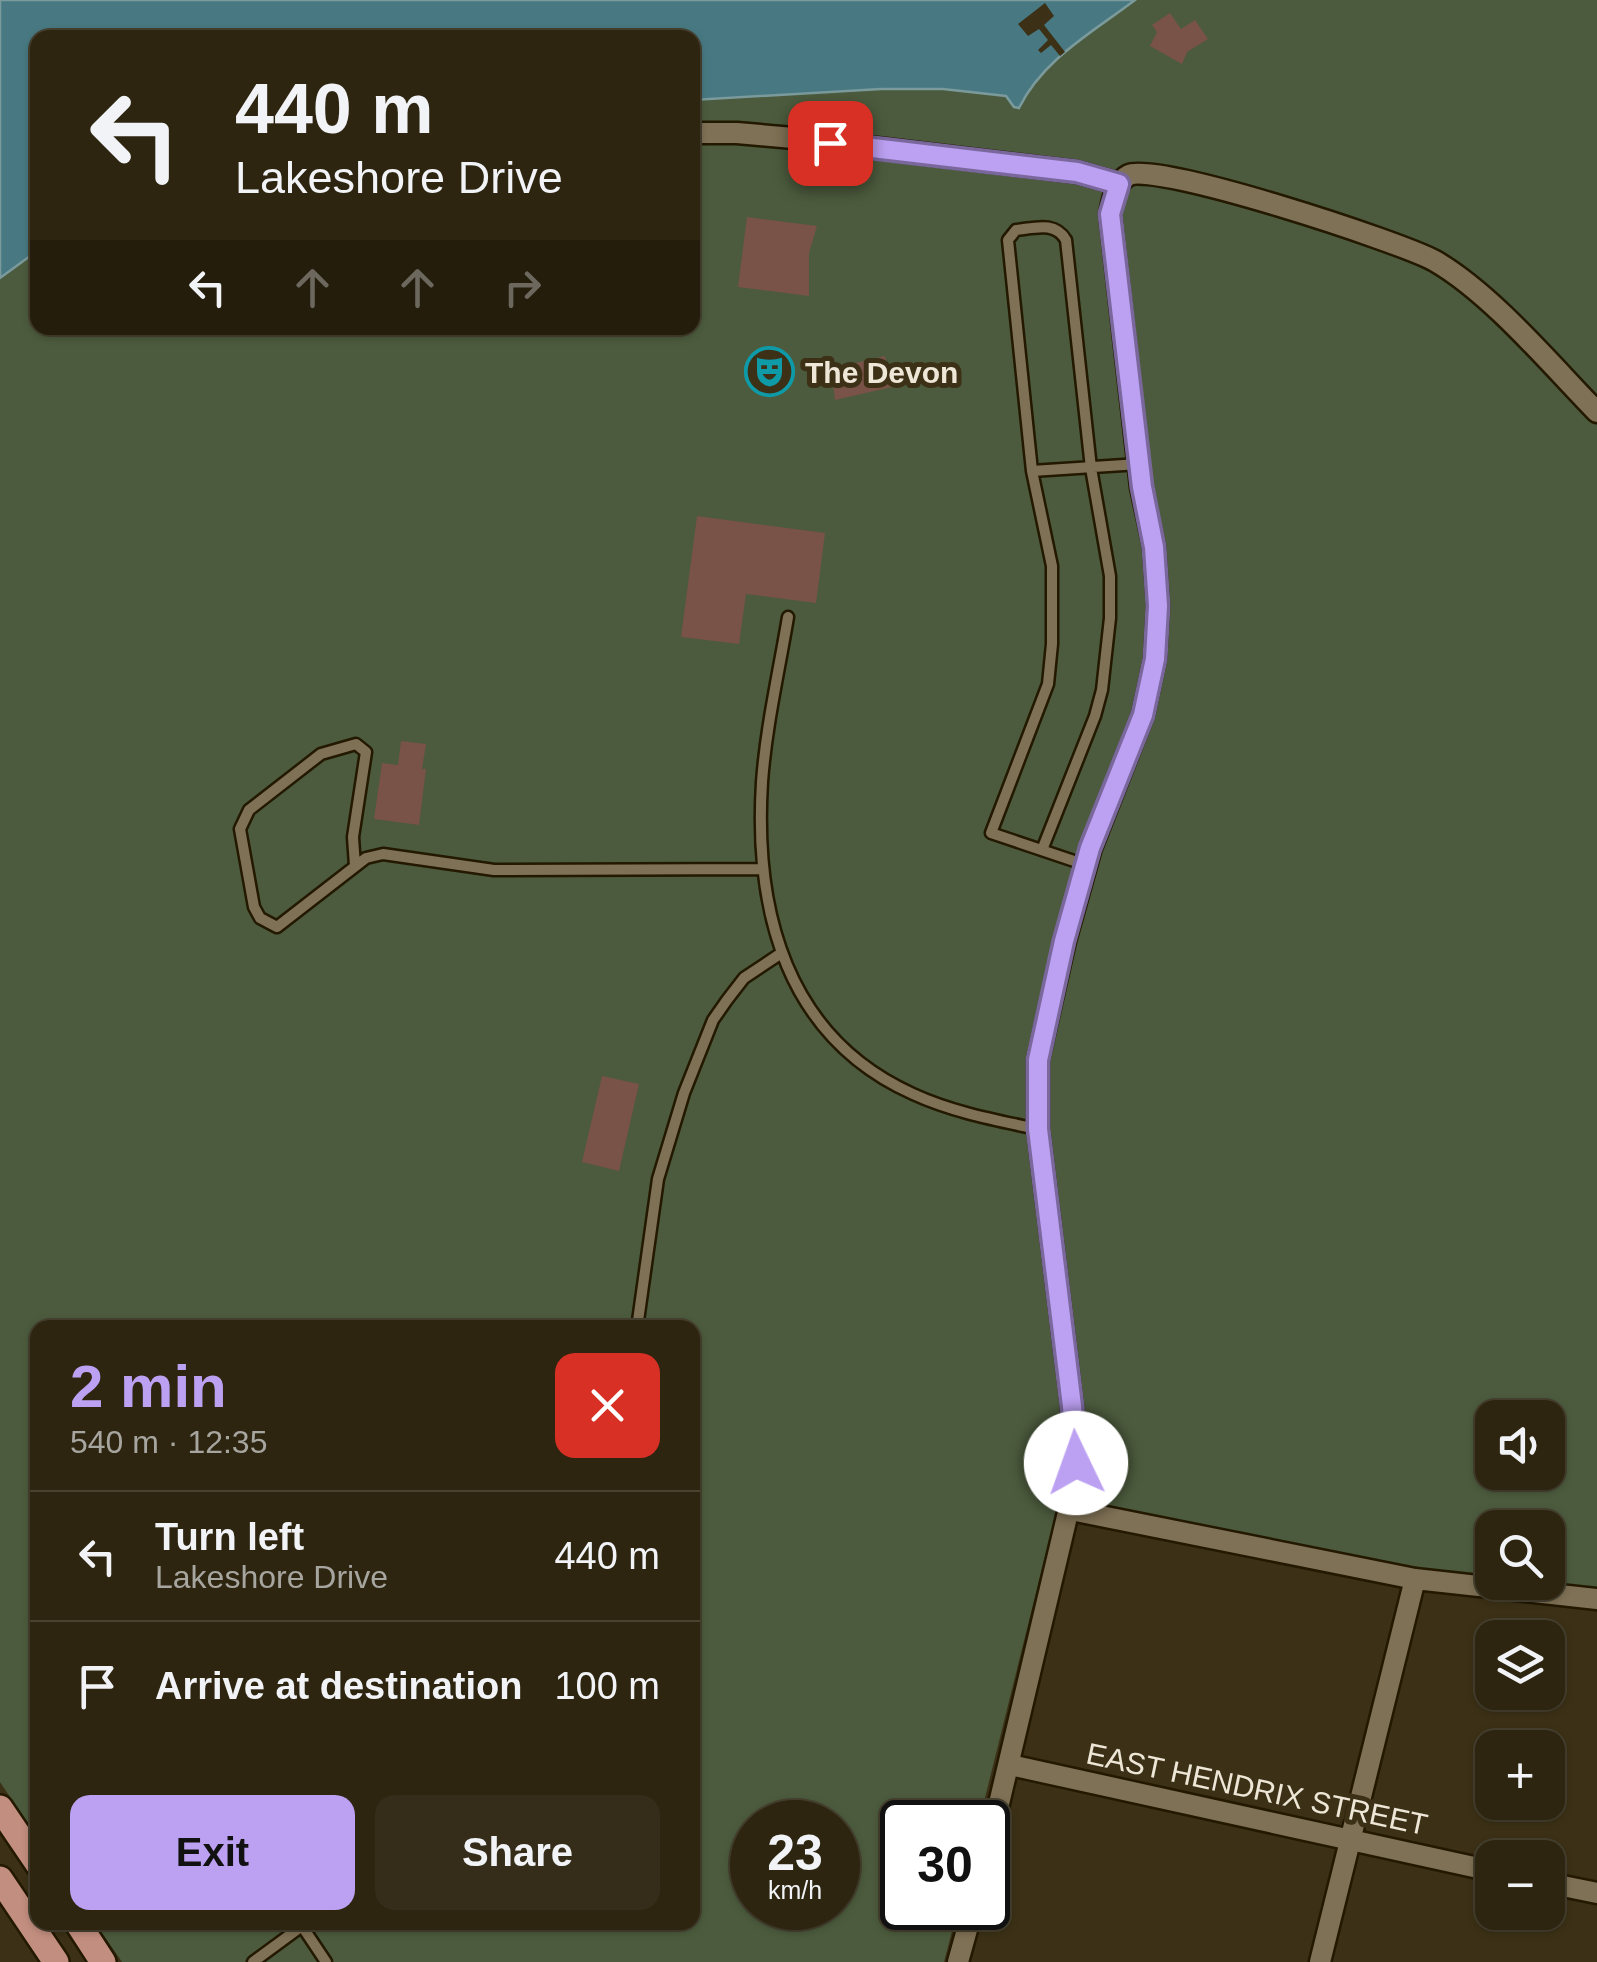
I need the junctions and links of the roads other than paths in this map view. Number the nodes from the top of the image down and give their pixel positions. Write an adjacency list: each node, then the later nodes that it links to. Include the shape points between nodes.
1 (700, 133): 2 (street, via 1030,166)
2 (1119, 184): 3 (street, via 1133,173 1193,180 1435,261); 4 (street, via 1110,214)
3 (1597, 412)
4 (1139, 464): 5 (lane); 9 (street, via 1154,547 1155,659 1143,715)
5 (1090, 468): 6 (lane); 6 (lane, via 1066,240 1058,229 1042,227 1016,230 1008,240); 8 (lane, via 1110,576 1107,659 1095,716)
6 (1032, 470): 8 (lane, via 1052,566 1048,684 992,833)
7 (788, 617): 11 (lane, via 762,782)
8 (1042, 850): 9 (lane)
9 (1086, 864): 13 (street, via 1038,1060)
10 (355, 866): 10 (lane, via 366,752 356,744 321,754 249,810 240,830 254,907 278,928); 11 (lane, via 383,854 494,870)
11 (762, 869): 12 (lane)
12 (780, 954): 13 (lane, via 826,1031 858,1062 944,1106); 14 (lane, via 744,978 713,1020 684,1094 658,1179)
13 (1038, 1129): 15 (street, via 1074,1422)
14 (638, 1320)
15 (1071, 1510): 16 (street); 18 (street)
16 (1415, 1579): 17 (street); 21 (street)
17 (1597, 1599)
18 (1010, 1765): 19 (street); 21 (street, EAST HENDRIX STREET)
19 (1001, 1800)
20 (0, 1808): 22 (main road)
21 (1349, 1841): 23 (street, EAST HENDRIX STREET); 38 (street)
22 (30, 1852)
23 (1475, 1867)
24 (0, 1879): 27 (main road)
25 (1565, 1886): 26 (street)
26 (1597, 1893)
27 (30, 1923)
28 (34, 1930): 33 (main road)
29 (82, 1930): 34 (main road)
30 (297, 1930): 35 (lane)
31 (305, 1930): 36 (lane)
32 (966, 1930): 37 (street)
33 (56, 1962)
34 (103, 1962)
35 (253, 1962)
36 (326, 1962)
37 (958, 1962)
38 (1320, 1962)

